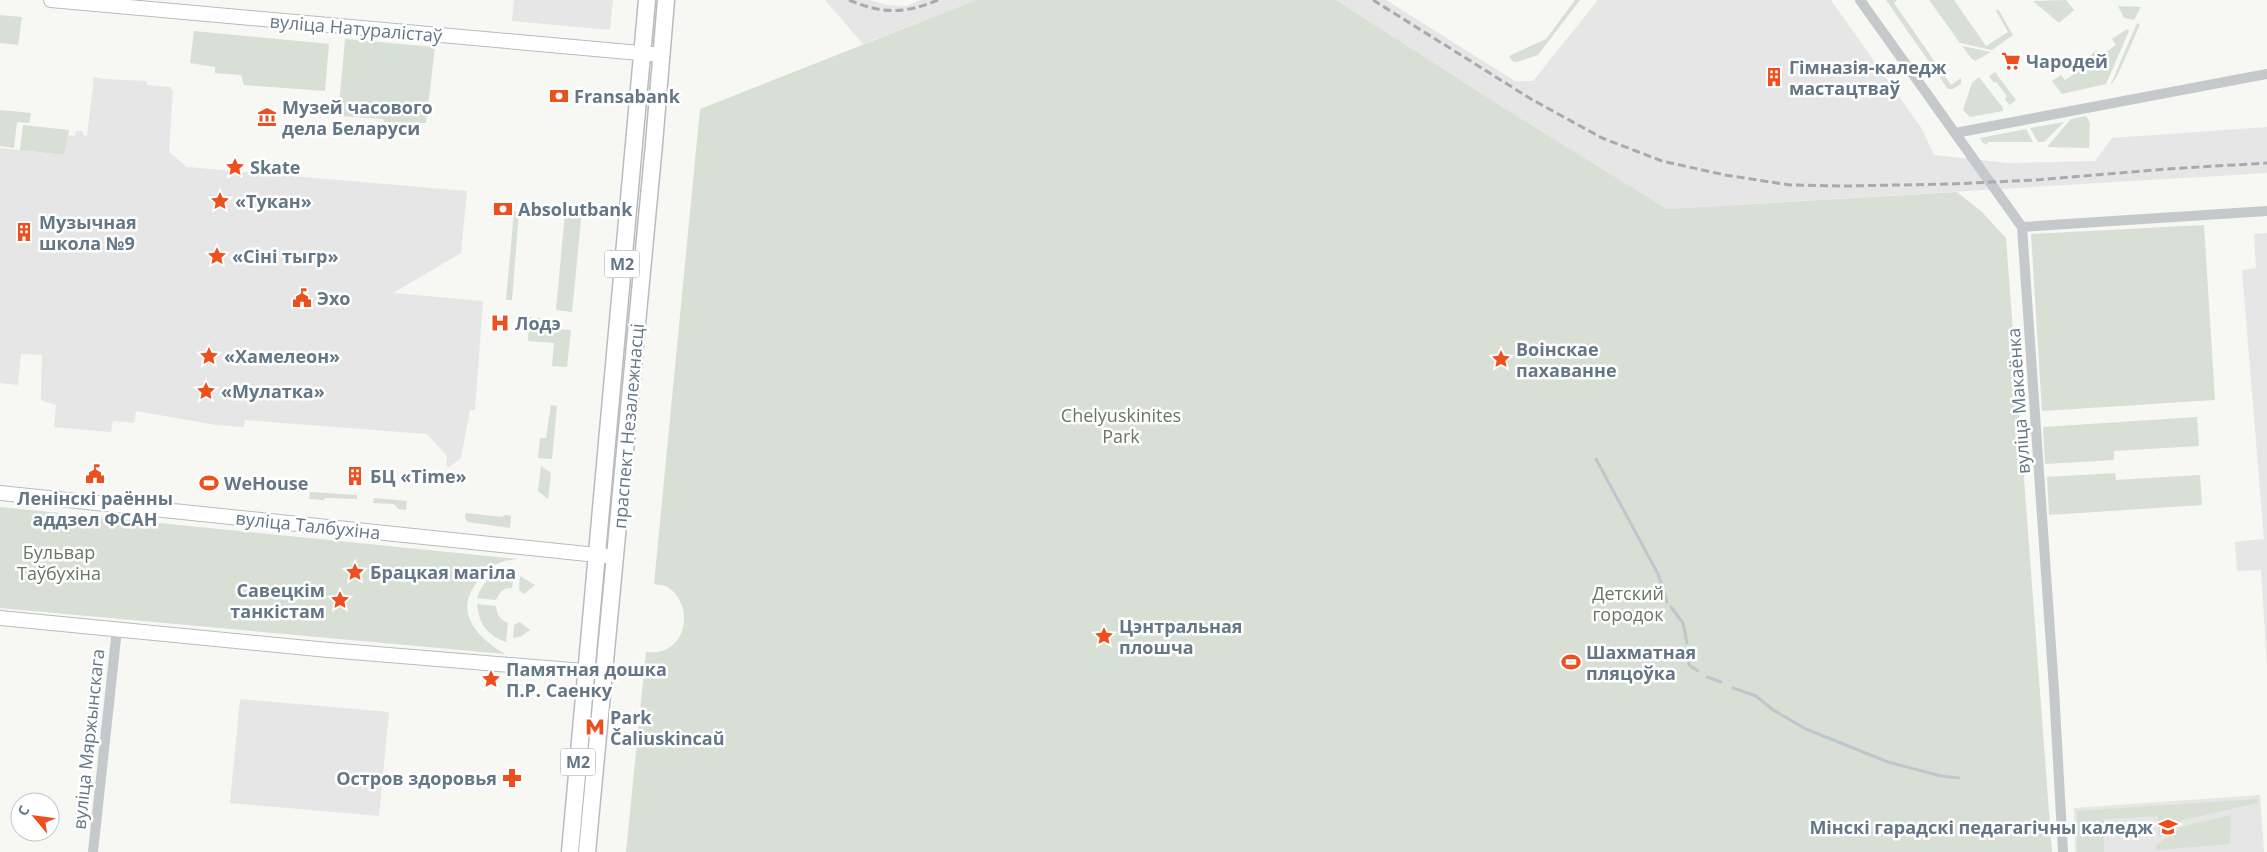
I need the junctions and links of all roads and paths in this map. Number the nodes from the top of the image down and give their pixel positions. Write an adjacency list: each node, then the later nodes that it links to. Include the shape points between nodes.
1 (50, 0): 5 (main road, вуліца Натуралістаў)
2 (647, 0): 5 (main road, праспект Незалежнасці / М2)
3 (666, 0): 6 (main road, праспект Незалежнасці / М2)
4 (1860, 0): 8 (street)
5 (641, 53): 6 (main road, вуліца Натуралістаў); 12 (main road, праспект Незалежнасці / М2)
6 (662, 55): 13 (main road, праспект Незалежнасці / М2)
7 (2267, 74): 8 (street)
8 (1955, 133): 10 (street)
9 (2267, 211): 10 (street)
10 (2022, 227): 21 (street, вуліца Макаёнка)
11 (0, 493): 12 (main road, вуліца Талбухіна)
12 (596, 554): 13 (main road, вуліца Талбухіна); 17 (main road, праспект Незалежнасці / М2)
13 (616, 557): 16 (main road, праспект Незалежнасці / М2)
14 (0, 618): 15 (main road)
15 (116, 629): 17 (main road); 18 (street, вуліца Мяржынскага)
16 (604, 672): 17 (main road); 20 (main road, праспект Незалежнасці / М2)
17 (587, 673): 19 (main road, праспект Незалежнасці / М2)
18 (93, 852)
19 (570, 852)
20 (587, 852)
21 (2063, 852)

